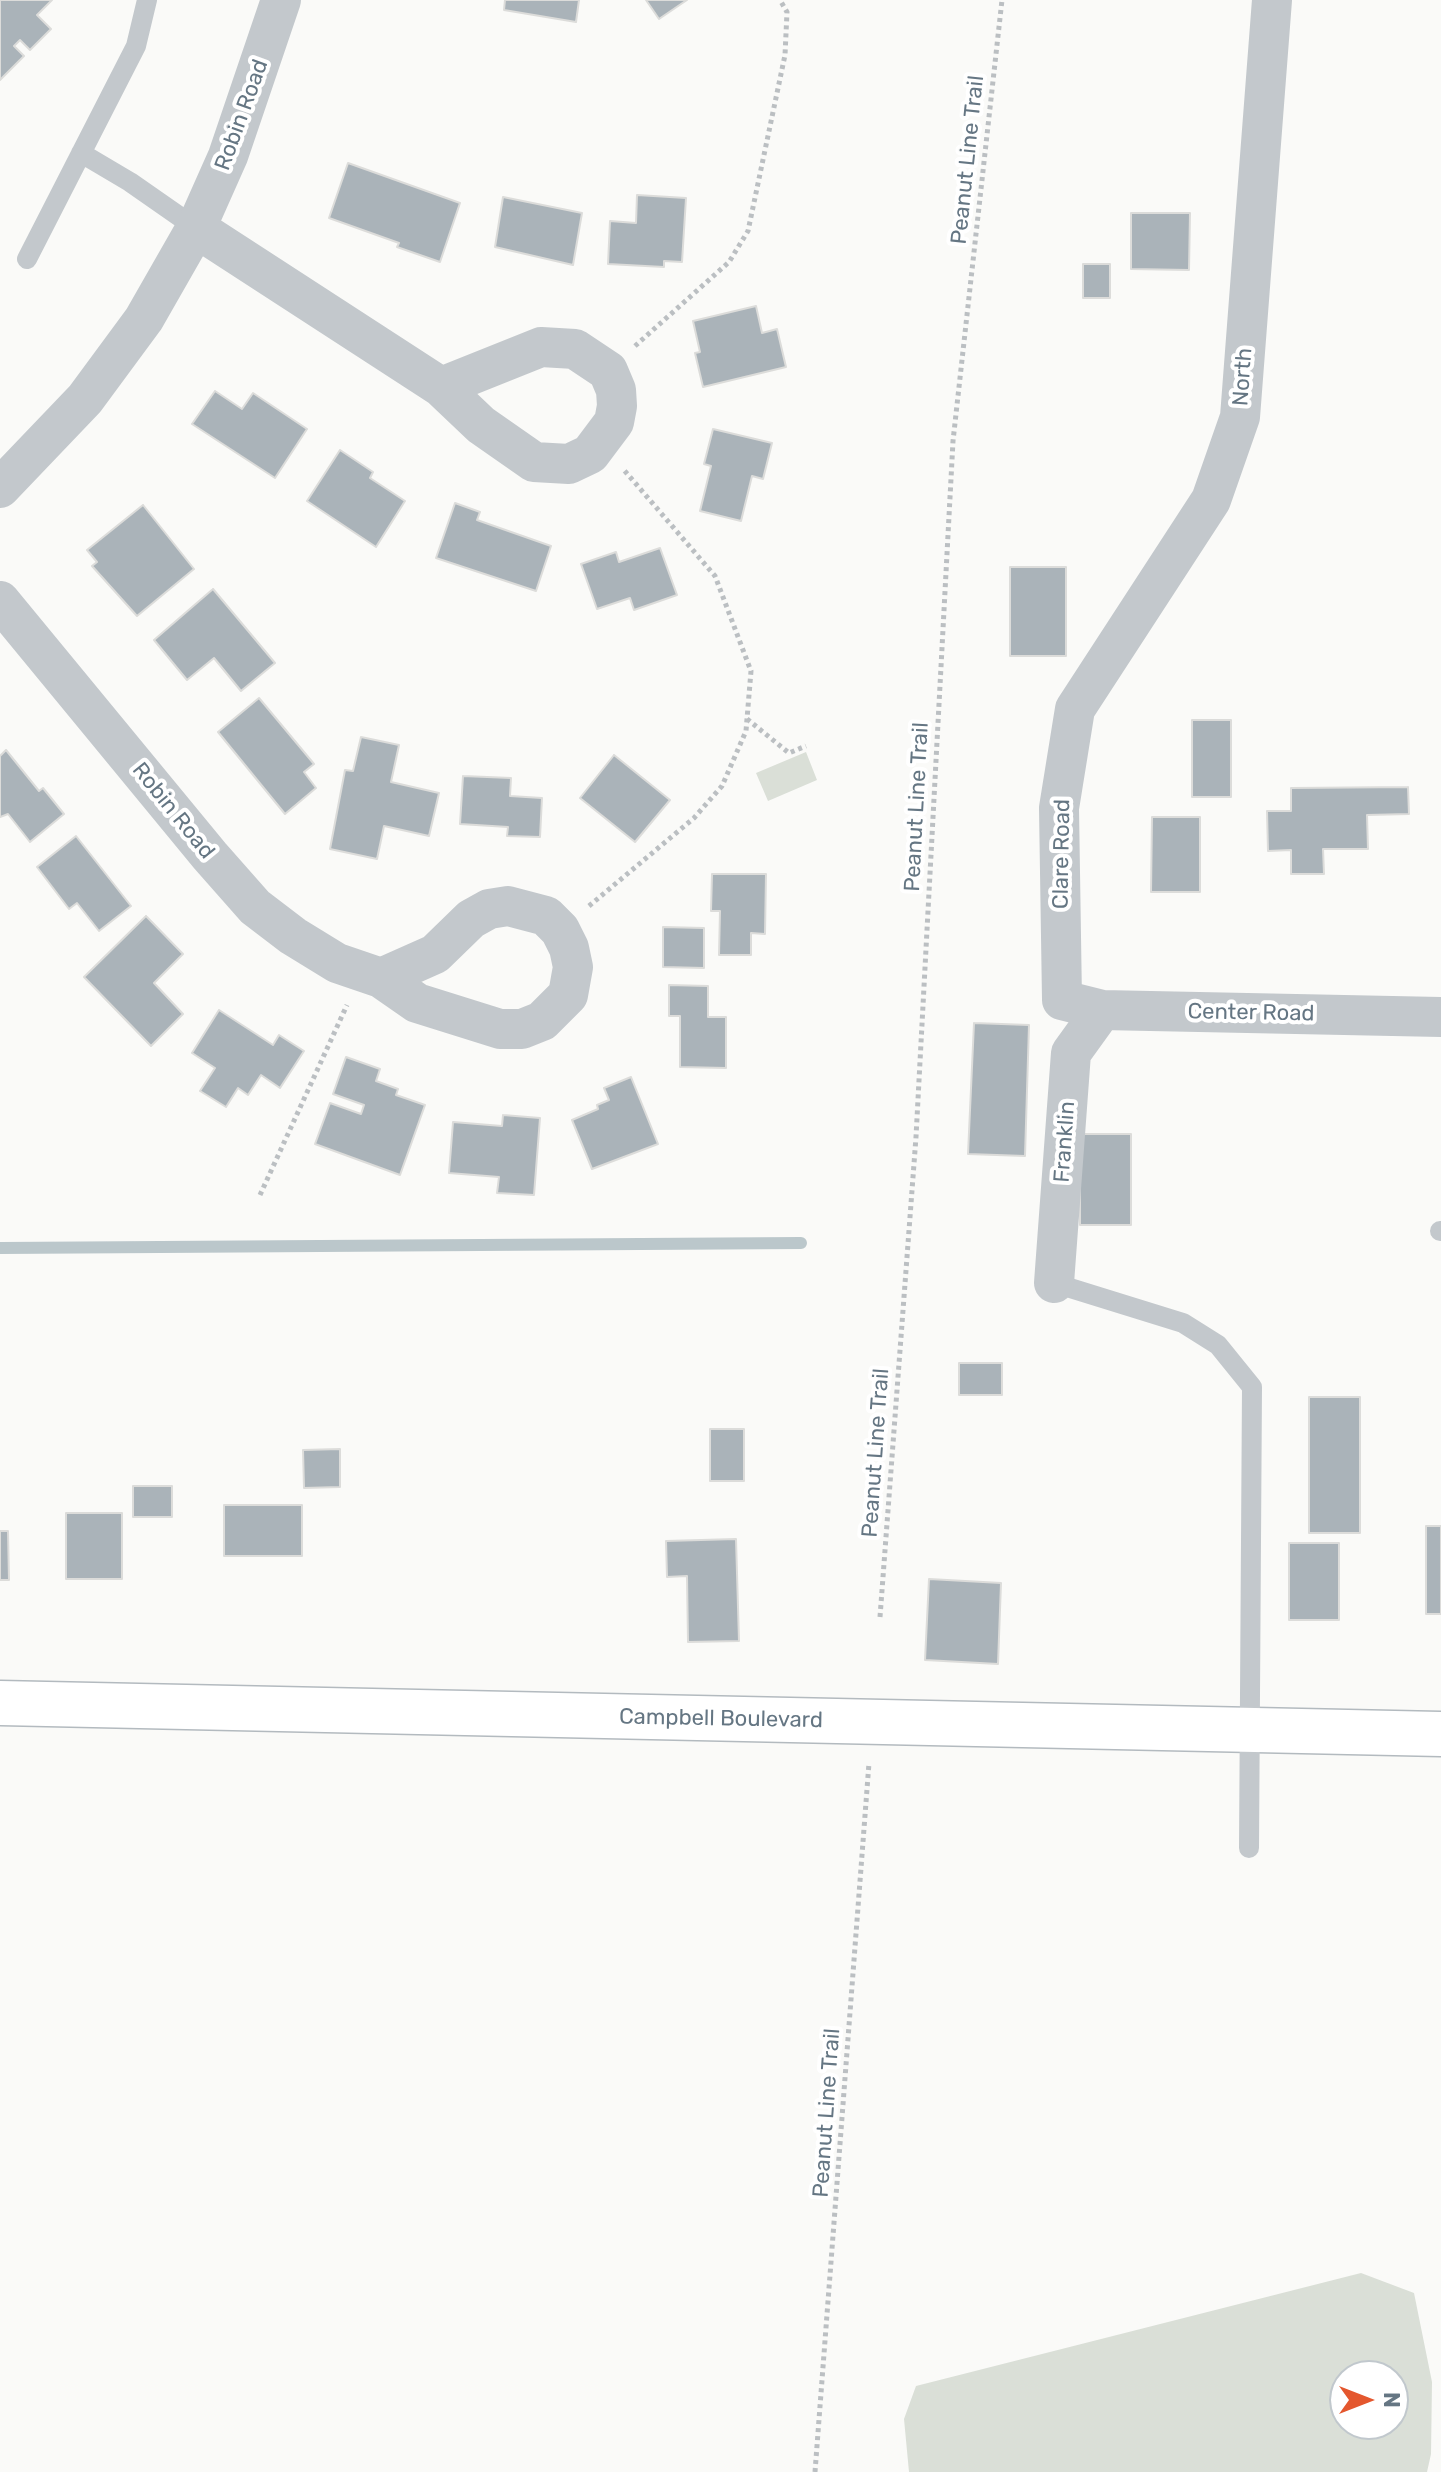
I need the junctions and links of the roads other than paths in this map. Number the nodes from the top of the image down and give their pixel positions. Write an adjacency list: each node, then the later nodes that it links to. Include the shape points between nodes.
1 (147, 0): 4 (lane, via 136,46)
2 (281, 0): 5 (street, Robin Road, via 228,156)
3 (1272, 0): 10 (street, North, via 1240,417 1211,500)
4 (81, 153): 5 (lane); 6 (lane)
5 (196, 228): 7 (street); 8 (street, Robin Road, via 144,319 85,399)
6 (27, 259)
7 (441, 387): 7 (street, via 541,347 575,349 608,371 617,406 614,422 590,454 569,464 534,462 481,425)
8 (0, 488)
9 (0, 601): 11 (street, Robin Road, via 255,907 337,963)
10 (1075, 709): 12 (street, Clare Road, via 1059,808)
11 (372, 975): 11 (street, Robin Road, via 417,1003 500,1029 522,1029 542,1021 568,995 573,967 560,930 546,916 522,907 489,909 435,954)
12 (1062, 1000): 13 (street, Center Road)
13 (1102, 1010): 14 (street, Center Road); 15 (street, Franklin, via 1071,1053)
14 (1441, 1017)
15 (1054, 1283): 17 (lane, via 1183,1323 1218,1345 1252,1387)
16 (0, 1703): 17 (main road, Campbell Boulevard)
17 (1252, 1731): 18 (main road, Campbell Boulevard); 19 (lane)
18 (1441, 1734)
19 (1249, 1848)

